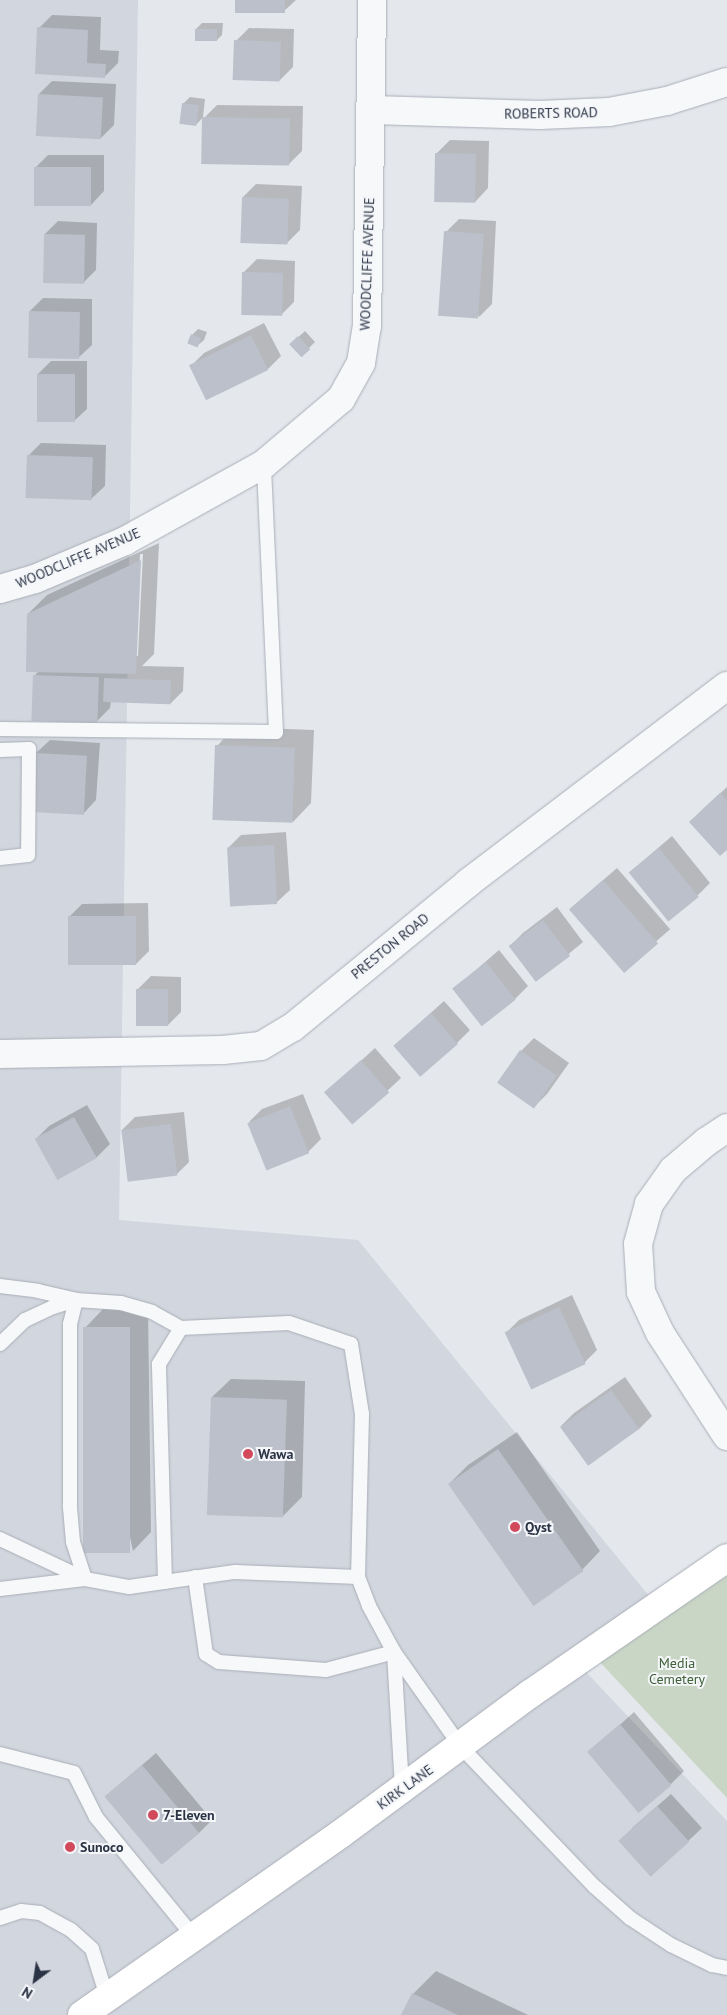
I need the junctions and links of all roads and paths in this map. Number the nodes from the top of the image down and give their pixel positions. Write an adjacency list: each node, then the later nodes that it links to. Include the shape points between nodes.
1 (372, 0): 3 (street, WOODCLIFFE AVENUE)
2 (727, 82): 3 (street, ROBERTS ROAD, via 667,101 609,112 540,115)
3 (372, 110): 4 (street, WOODCLIFFE AVENUE, via 367,326 361,363 341,399)
4 (264, 464): 5 (street, WOODCLIFFE AVENUE, via 125,541 35,579); 7 (lane, via 276,732)
5 (0, 589)
6 (727, 686): 10 (street, PRESTON ROAD, via 468,882 293,1027 261,1046 222,1050)
7 (0, 729)
8 (0, 750): 9 (lane, via 29,749 28,855)
9 (0, 858)
10 (0, 1054)
11 (727, 1128): 16 (street, via 673,1170 649,1204 638,1244 641,1292 660,1333)
12 (0, 1286): 13 (lane)
13 (76, 1300): 14 (lane, via 121,1303 152,1312); 15 (lane, via 25,1320); 21 (lane, via 70,1324 70,1504 73,1542)
14 (181, 1328): 20 (lane, via 289,1322 351,1344 362,1414); 22 (lane, via 159,1364)
15 (0, 1344)
16 (727, 1436)
17 (0, 1539): 21 (lane)
18 (727, 1558): 25 (street, KIRK LANE, via 530,1694)
19 (195, 1577): 20 (lane, via 235,1572); 22 (lane); 24 (lane, via 206,1654 219,1662 326,1670)
20 (358, 1577): 24 (lane, via 369,1606)
21 (85, 1579): 22 (lane, via 129,1587); 23 (lane)
22 (165, 1582)
23 (0, 1589)
24 (394, 1652): 25 (lane); 27 (lane)
25 (461, 1747): 27 (street, KIRK LANE); 30 (lane, via 595,1887 630,1918 671,1945 712,1965)
26 (0, 1754): 29 (lane, via 74,1773 96,1817)
27 (402, 1789): 29 (street, KIRK LANE)
28 (0, 1918): 31 (lane, via 21,1911 40,1913 71,1930 92,1949)
29 (194, 1937): 31 (street, KIRK LANE)
30 (727, 1968)
31 (107, 1997): 32 (street, KIRK LANE)
32 (82, 2015)

